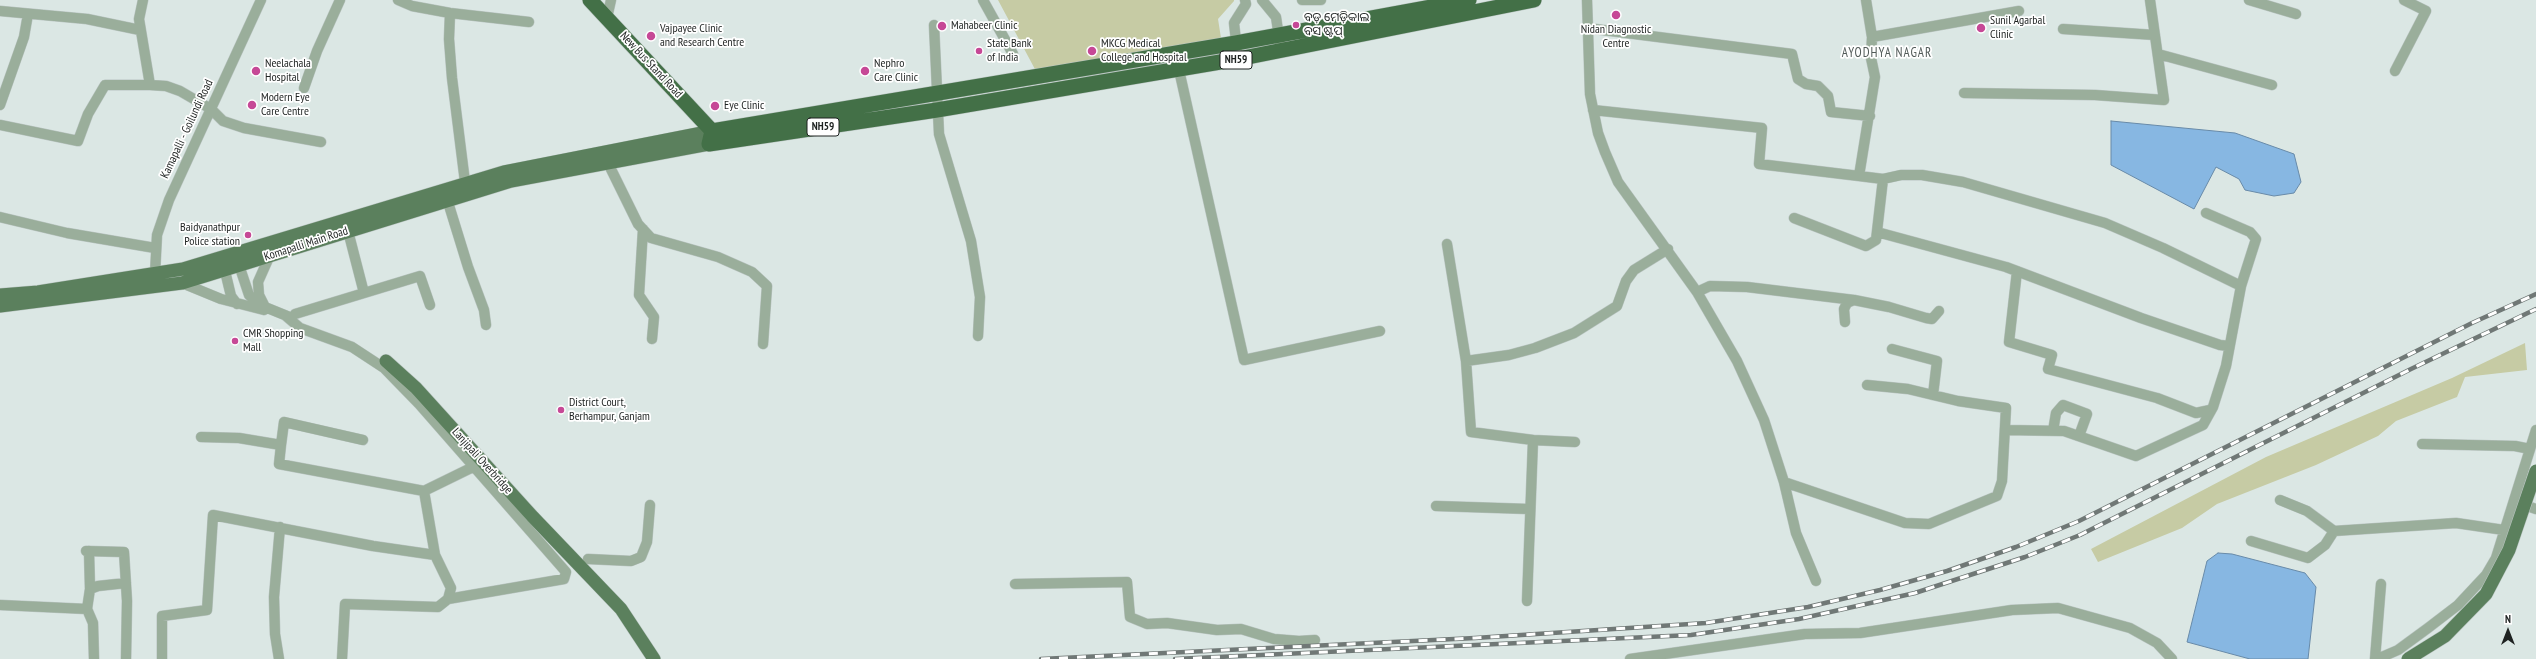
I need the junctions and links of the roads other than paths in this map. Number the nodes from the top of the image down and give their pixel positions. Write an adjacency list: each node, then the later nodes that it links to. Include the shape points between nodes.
1 (143, 0): 29 (street)
2 (261, 0): 48 (street, Kamapalli - Goilundi Road)
3 (340, 0): 43 (street)
4 (398, 0): 21 (street, via 412,6)
5 (590, 0): 24 (highway, New Bus Stand Road)
6 (611, 0): 24 (street)
7 (983, 0): 35 (street)
8 (1245, 0): 33 (street, via 1246,4 1234,23)
9 (1262, 0): 30 (street, via 1276,17)
10 (1302, 0): 11 (street)
11 (1321, 0)
12 (1469, 0): 30 (highway)
13 (1534, 0): 34 (highway, NH59)
14 (1587, 0): 27 (street)
15 (1866, 0): 32 (street)
16 (2150, 0): 31 (street)
17 (2249, 0): 23 (street)
18 (2404, 0): 39 (street, via 2426,11)
19 (0, 11): 22 (street)
20 (2019, 11): 32 (street)
21 (450, 13): 25 (street); 58 (street, via 452,78)
22 (28, 14): 29 (street, via 87,19); 47 (street, via 24,37)
23 (2296, 14)
24 (607, 18): 53 (highway, New Bus Stand Road)
25 (529, 22)
26 (934, 25): 44 (street)
27 (1587, 28): 50 (street); 51 (street, via 1792,54 1798,79 1806,84 1818,86 1828,96 1830,112)
28 (2063, 29): 31 (street)
29 (140, 30): 41 (street)
30 (1278, 34): 33 (highway); 34 (street)
31 (2155, 35): 36 (street)
32 (1872, 37): 51 (street, via 1871,58 1875,77)
33 (1236, 43): 37 (street); 40 (highway)
34 (1280, 51): 37 (highway, NH59)
35 (1013, 54)
36 (2158, 54): 42 (street); 45 (street, via 2164,100 2095,94)
37 (1238, 59): 38 (highway, NH59)
38 (1179, 70): 46 (highway, NH59); 89 (street, via 1244,360)
39 (2395, 71)
40 (1027, 78): 44 (highway); 46 (street)
41 (150, 84): 48 (street, via 180,91); 52 (street, via 105,86 88,114 78,141)
42 (2272, 85)
43 (304, 88)
44 (936, 92): 49 (street); 53 (highway, NH59)
45 (1964, 93)
46 (1036, 94): 49 (highway, NH59)
47 (0, 105)
48 (211, 109): 54 (street, via 223,121 244,128); 67 (street, Kamapalli - Goilundi Road, via 169,200 160,223)
49 (937, 110): 53 (highway, NH59); 90 (street, via 939,134 971,241 980,297)
50 (1593, 110): 56 (street, via 1762,128 1759,164); 68 (street, via 1605,152 1618,182)
51 (1870, 116): 56 (street)
52 (0, 125)
53 (711, 137): 55 (main road)
54 (321, 142)
55 (605, 156): 58 (main road, via 519,168); 59 (main road, Komapalli Main Road); 63 (street, via 638,224)
56 (1859, 176): 57 (street)
57 (1883, 179): 65 (street); 76 (street, via 1910,174 1950,179 2105,223)
58 (465, 182): 69 (main road)
59 (447, 199): 64 (main road, Komapalli Main Road); 88 (street, via 484,310)
60 (2206, 213): 76 (street, via 2250,232 2256,239)
61 (0, 217): 67 (street, via 67,233)
62 (1794, 218): 65 (street, via 1866,246 1876,240)
63 (643, 229): 91 (street, via 639,295 654,317); 92 (street, via 651,238 718,257 752,272 768,286)
64 (348, 231): 70 (main road, Komapalli Main Road); 77 (street)
65 (1877, 232): 73 (street)
66 (1447, 244): 96 (street)
67 (155, 248): 74 (street, Kamapalli - Goilundi Road)
68 (1668, 249): 78 (street); 96 (street, via 1634,270 1626,281 1617,306 1574,333 1516,353)
69 (235, 253): 71 (street); 74 (main road, via 183,269)
70 (270, 255): 71 (main road, Komapalli Main Road); 84 (street, via 258,282 259,295)
71 (239, 266): 72 (main road, Komapalli Main Road); 84 (street, via 249,295)
72 (224, 271): 75 (main road, Komapalli Main Road); 81 (street, via 231,296)
73 (2017, 271): 93 (street, via 2148,320); 99 (street, via 2008,342 2052,355 2048,369 2150,396 2196,413)
74 (154, 274): 79 (main road, via 38,292)
75 (182, 283): 81 (street); 83 (main road, Komapalli Main Road)
76 (2241, 286): 93 (street)
77 (364, 292): 82 (street, via 420,276); 86 (street)
78 (1697, 292): 80 (street, via 1710,286 1747,287); 113 (street, via 1737,361 1764,420)
79 (0, 295)
80 (1854, 300): 85 (street, via 1926,318 1932,318); 87 (street, via 1847,303 1844,309)
81 (237, 304): 84 (street)
82 (430, 305)
83 (0, 306)
84 (270, 309): 86 (street, Lanjipali Overbridge)
85 (1939, 311)
86 (290, 315): 95 (street, Lanjipali Overbridge, via 340,334); 111 (street, via 300,328 352,347 384,368)
87 (1845, 322)
88 (486, 325)
89 (1380, 331)
90 (978, 336)
91 (652, 340)
92 (763, 344)
93 (2228, 346): 99 (street, via 2226,366)
94 (1892, 349): 98 (street, via 1936,361)
95 (386, 361): 143 (main road, Lanjipali Overbridge, via 416,388 621,609)
96 (1466, 361): 106 (street, via 1471,432)
97 (1867, 385): 98 (street, via 1908,389)
98 (1933, 395): 100 (street, via 2006,408)
99 (2210, 410): 103 (street, via 2203,425 2136,456)
100 (2005, 430): 102 (street); 113 (street, via 2002,480 1997,496 1930,524 1905,523)
101 (2536, 430): 110 (street)
102 (2053, 431): 103 (street, via 2064,431); 103 (street, via 2056,413 2063,405 2087,414)
103 (2079, 436)
104 (201, 437): 109 (street, via 239,438)
105 (363, 440): 109 (street, via 284,422)
106 (1533, 440): 107 (street); 119 (street)
107 (1575, 442)
108 (2422, 444): 110 (street, via 2515,446)
109 (281, 445): 114 (street, via 279,464)
110 (2530, 449): 116 (street)
111 (473, 467): 114 (street); 132 (street, via 566,572 564,579)
112 (2536, 471): 147 (main road, bridge, via 2509,550 2486,594 2445,636)
113 (1784, 482): 127 (street, via 1796,533)
114 (424, 490): 125 (street)
115 (2280, 500): 123 (street, via 2307,511)
116 (2513, 501): 120 (street); 122 (street)
117 (650, 505): 126 (street, via 647,542 641,557 631,560)
118 (1436, 506): 119 (street)
119 (1529, 509): 133 (street)
120 (2536, 509)
121 (280, 527): 125 (street, via 373,546); 140 (street, via 213,515 207,610 162,616); 141 (street, via 274,597)
122 (2504, 530): 123 (street, via 2456,523); 146 (street, via 2496,558 2472,592 2398,650)
123 (2334, 531): 124 (street, via 2325,545 2308,558)
124 (2251, 542)
125 (435, 555): 132 (street, via 451,588)
126 (588, 559)
127 (1816, 581)
128 (126, 583): 131 (street); 131 (street, via 124,552 87,551); 139 (street)
129 (1016, 584): 136 (street, via 1127,582 1130,617 1147,624 1168,623 1217,630 1241,629 1274,639)
130 (2381, 584): 146 (street)
131 (90, 589): 135 (street)
132 (448, 599): 142 (street, via 438,607 345,604)
133 (1527, 601)
134 (0, 605): 135 (street)
135 (87, 609): 138 (street, via 93,623)
136 (1315, 640)
137 (1661, 656): 144 (street); 145 (street, via 1805,634 1860,633 2012,610 2058,608 2130,628 2158,643)
138 (94, 659)
139 (126, 659)
140 (162, 659)
141 (279, 659)
142 (342, 659)
143 (654, 659)
144 (1630, 659)
145 (2172, 659)
146 (2376, 659)
147 (2408, 659)

